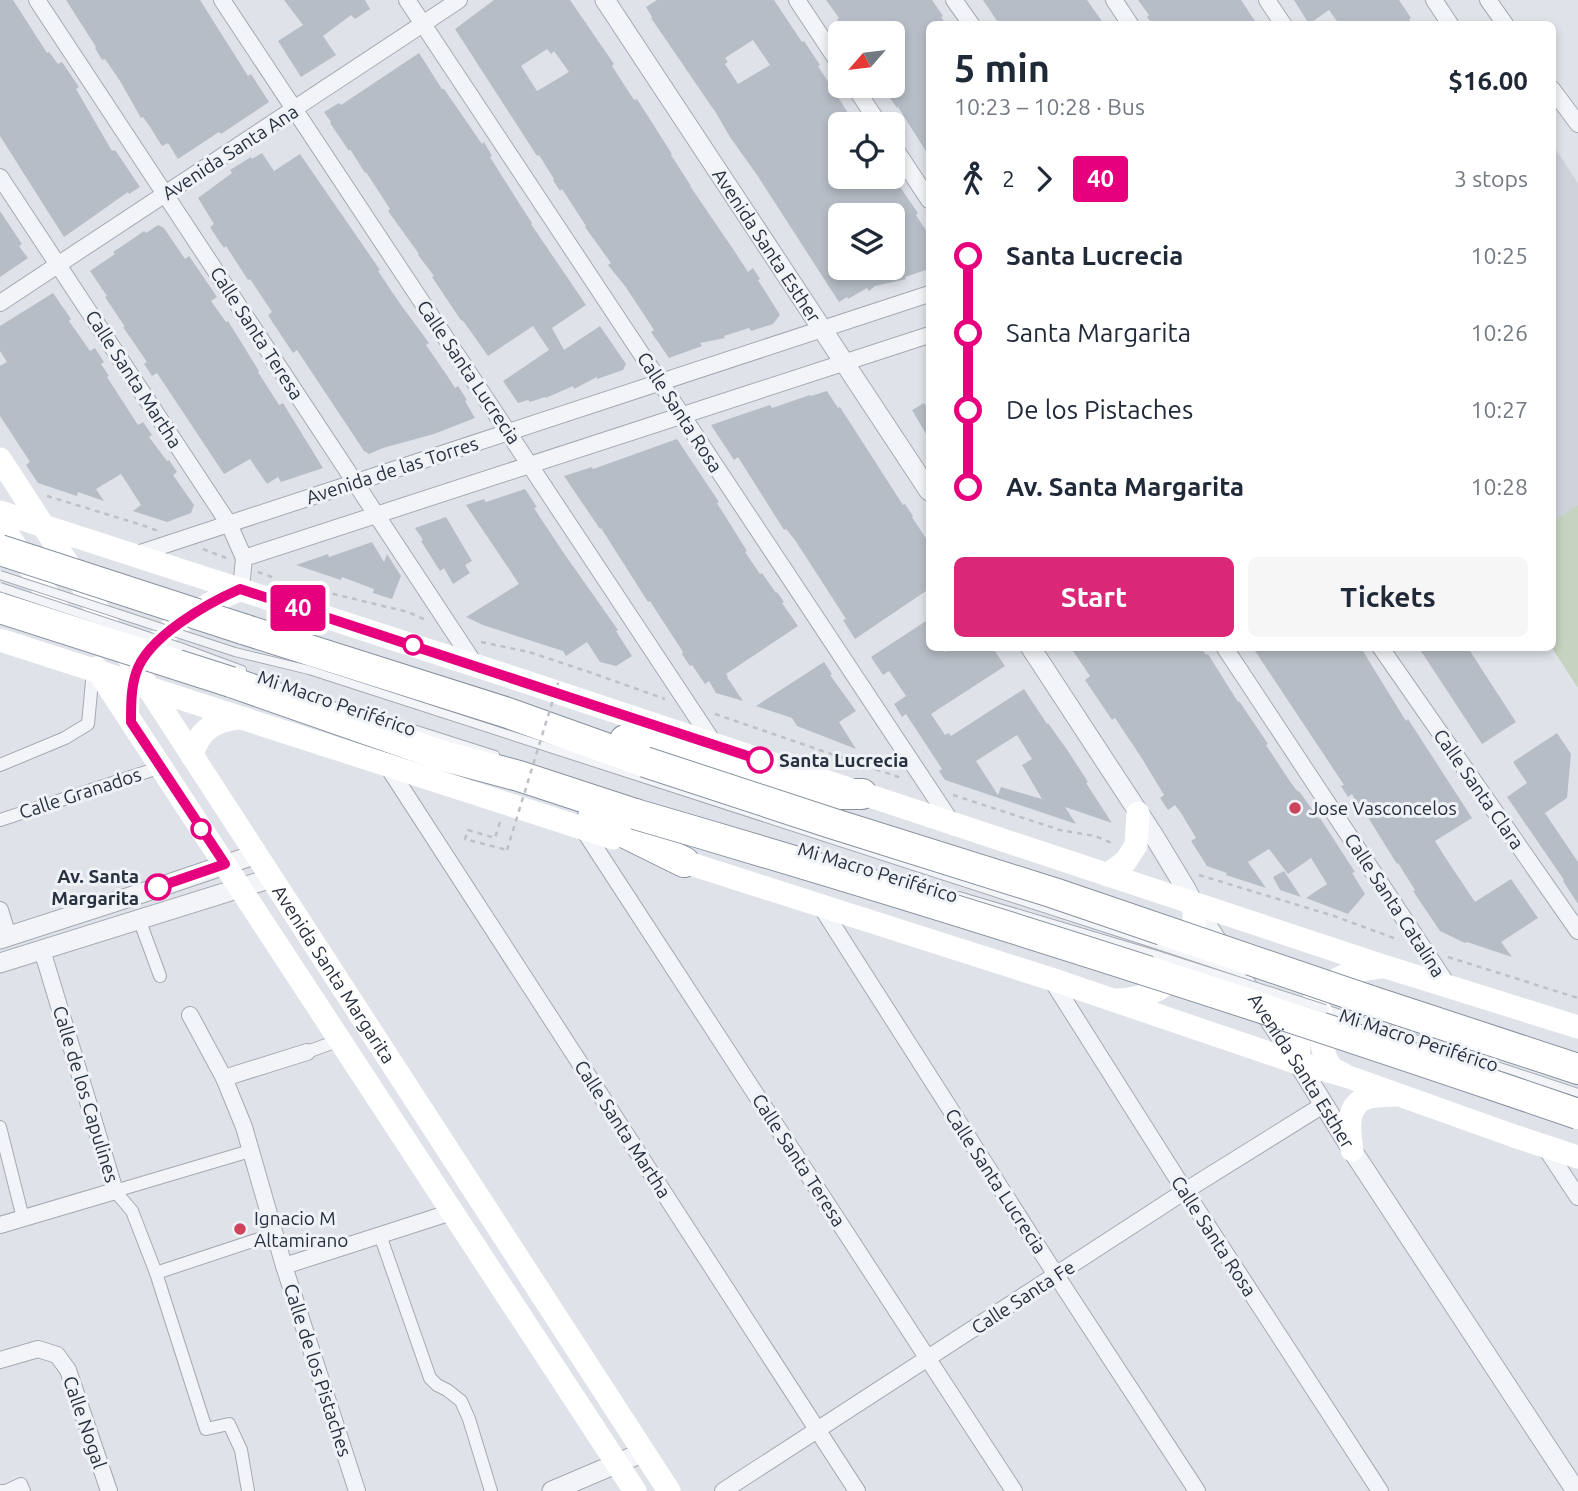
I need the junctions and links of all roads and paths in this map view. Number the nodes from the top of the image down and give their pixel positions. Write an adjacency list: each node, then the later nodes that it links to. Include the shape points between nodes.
1 (37, 0): 24 (street, Calle Santa Teresa)
2 (222, 0): 20 (street, Calle Santa Lucrecia)
3 (407, 0): 17 (street, Calle Santa Rosa)
4 (459, 0): 17 (street, Avenida Santa Ana)
5 (605, 0): 29 (street, Avenida Santa Esther)
6 (797, 0): 18 (street)
7 (954, 0): 12 (street)
8 (1114, 0): 13 (street)
9 (1267, 0): 14 (street)
10 (1434, 0): 15 (street)
11 (1488, 0): 16 (street)
12 (969, 21)
13 (1128, 21)
14 (1281, 21)
15 (1448, 21)
16 (1504, 21)
17 (423, 24): 20 (street, Avenida Santa Ana); 32 (street, Calle Santa Rosa)
18 (828, 47)
19 (1556, 94): 21 (street)
20 (294, 109): 24 (street, Avenida Santa Ana); 34 (street, Calle Santa Lucrecia)
21 (1578, 124)
22 (905, 164): 25 (street)
23 (0, 177): 26 (street, Calle Santa Martha)
24 (165, 194): 26 (street, Avenida Santa Ana); 37 (street, Calle Santa Teresa)
25 (926, 195)
26 (58, 265): 28 (street, Avenida Santa Ana); 42 (street, Calle Santa Martha)
27 (926, 295): 29 (street, Avenida de las Torres)
28 (0, 303)
29 (823, 329): 31 (street, Avenida Santa Esther); 32 (street, Avenida de las Torres)
30 (926, 336): 31 (street, Avenida de las Torres)
31 (845, 362): 33 (street, Avenida de las Torres); 39 (street, Avenida Santa Esther)
32 (660, 382): 33 (street, Calle Santa Rosa); 34 (street, Avenida de las Torres)
33 (682, 415): 36 (street, Avenida de las Torres); 76 (street, Calle Santa Rosa)
34 (508, 432): 36 (street, Calle Santa Lucrecia); 37 (street, Avenida de las Torres)
35 (0, 459): 38 (main road, Avenida Santa Margarita)
36 (530, 465): 40 (street, Avenida de las Torres); 64 (street, Calle Santa Lucrecia)
37 (355, 482): 40 (street, Calle Santa Teresa); 42 (street, Avenida de las Torres)
38 (18, 486): 41 (main road, via 20,500); 43 (main road, Avenida Santa Margarita); 44 (path)
39 (926, 486)
40 (377, 515): 47 (street, Avenida de las Torres); 54 (street, Calle Santa Teresa)
41 (7, 518): 43 (main road); 45 (main road, Avenida Santa Margarita)
42 (229, 524): 44 (street, Avenida de las Torres); 47 (street, Calle Santa Martha)
43 (43, 526): 46 (main road); 63 (main road, Avenida Santa Margarita)
44 (180, 540): 46 (street, Avenida de las Torres); 47 (path)
45 (7, 546): 48 (main road); 60 (main road, Avenida Santa Margarita); 68 (highway, bridge, via 230,625)
46 (134, 555): 51 (main road)
47 (243, 562): 51 (street); 54 (path, via 279,580 408,612)
48 (0, 567)
49 (0, 575): 107 (lane, Mi Macro Periférico, bridge)
50 (0, 587): 61 (lane, Mi Macro Periférico, bridge)
51 (240, 589): 53 (main road); 59 (main road)
52 (0, 608): 70 (highway, bridge)
53 (182, 621): 63 (main road, via 149,650); 66 (main road, via 174,635 174,650 182,666)
54 (453, 630): 59 (street, Calle Santa Teresa); 64 (path)
55 (0, 640): 60 (main road)
56 (1033, 651): 78 (street, Avenida Santa Esther)
57 (1227, 651): 99 (street, Calle Santa Catalina)
58 (1383, 651): 97 (street, Calle Santa Clara)
59 (476, 666): 69 (main road)
60 (96, 671): 63 (main road); 67 (main road, Avenida Santa Margarita); 73 (street, via 88,724)
61 (254, 675)
62 (559, 680): 80 (path, bridge, via 507,850 465,839 468,830 495,838)
63 (139, 681): 66 (main road); 67 (main road, via 131,696); 72 (main road, Avenida Santa Margarita)
64 (689, 705): 69 (street, Calle Santa Lucrecia); 76 (path)
65 (355, 710): 71 (lane, Mi Macro Periférico)
66 (239, 718): 72 (main road, via 208,727); 75 (main road)
67 (131, 722): 74 (main road, Avenida Santa Margarita)
68 (543, 725): 77 (highway, via 582,727 813,794); 116 (highway, bridge)
69 (715, 745): 77 (main road)
70 (440, 755): 85 (highway, via 585,813); 122 (highway, bridge, via 1088,951)
71 (498, 755)
72 (192, 756): 84 (main road, Avenida Santa Margarita)
73 (0, 765)
74 (161, 767): 79 (street, Calle Granados); 86 (main road, Avenida Santa Margarita)
75 (388, 767): 82 (main road); 142 (street, Calle Santa Martha)
76 (928, 787): 81 (street, Calle Santa Rosa); 83 (path, via 1060,830 1095,836)
77 (862, 794): 81 (main road)
78 (1138, 813): 83 (main road); 87 (street, Avenida Santa Esther)
79 (0, 820)
80 (500, 822)
81 (952, 823): 88 (main road)
82 (583, 829): 85 (main road); 140 (street, Calle Santa Teresa)
83 (1132, 852): 88 (main road)
84 (257, 853): 86 (street); 89 (main road, Avenida Santa Margarita)
85 (684, 862): 94 (main road)
86 (225, 864): 90 (main road, Avenida Santa Margarita); 98 (street)
87 (1173, 867): 93 (street, Avenida Santa Esther); 99 (path)
88 (1107, 875): 91 (main road)
89 (272, 878): 90 (street); 143 (main road, Avenida Santa Margarita)
90 (240, 888): 96 (street); 113 (main road, Avenida Santa Margarita)
91 (1148, 888): 93 (main road); 106 (main road, via 1164,907 1175,940 1174,954)
92 (947, 892): 107 (lane, Mi Macro Periférico, bridge, via 1157,955)
93 (1193, 903): 102 (main road); 106 (main road, via 1195,931 1188,957 1173,978); 115 (street, Avenida Santa Esther)
94 (820, 905): 104 (main road); 139 (street, Calle Santa Lucrecia)
95 (0, 910): 98 (street)
96 (139, 919): 100 (street); 103 (street)
97 (1578, 931)
98 (4, 938)
99 (1423, 948): 105 (street, Calle Santa Catalina); 108 (path)
100 (42, 950): 101 (street); 129 (street, Calle de los Capulines)
101 (0, 963)
102 (1383, 966): 105 (main road); 107 (main road, via 1354,971)
103 (160, 976)
104 (1051, 979): 109 (main road); 130 (street, Calle Santa Rosa)
105 (1449, 987): 112 (main road)
106 (1157, 989): 109 (main road)
107 (1331, 997): 111 (lane, Mi Macro Periférico); 115 (main road, via 1322,991 1307,1011); 117 (main road, via 1321,1005 1320,1034 1332,1068); 119 (lane, Mi Macro Periférico)
108 (1578, 998)
109 (1113, 1000): 115 (main road)
110 (190, 1014): 118 (street, Calle de los Pistaches)
111 (1383, 1018)
112 (1577, 1026)
113 (340, 1040): 114 (street); 132 (main road, Avenida Santa Margarita)
114 (307, 1052): 118 (street)
115 (1298, 1063): 117 (main road); 121 (street, Avenida Santa Esther)
116 (1578, 1069)
117 (1346, 1076): 120 (main road)
118 (223, 1078): 125 (street, Calle de los Pistaches)
119 (1578, 1093)
120 (1398, 1094): 124 (main road); 126 (main road, via 1365,1099 1354,1107 1349,1128)
121 (1323, 1105): 126 (street, Avenida Santa Esther); 130 (street, Calle Santa Fe)
122 (1578, 1114)
123 (0, 1127): 133 (street)
124 (1545, 1147): 127 (main road); 128 (main road); 131 (street)
125 (250, 1150): 129 (street); 135 (street, Calle de los Pistaches)
126 (1352, 1150): 159 (street, Avenida Santa Esther)
127 (1578, 1157)
128 (1578, 1169)
129 (115, 1191): 133 (street); 138 (street, Calle de los Capulines, via 132,1212)
130 (1185, 1191): 139 (street, Calle Santa Fe); 158 (street, Calle Santa Rosa)
131 (1578, 1197)
132 (452, 1212): 136 (street); 144 (main road, Avenida Santa Margarita)
133 (23, 1218): 134 (street)
134 (0, 1225)
135 (274, 1234): 137 (street, Calle de los Pistaches); 138 (street)
136 (380, 1236): 137 (street); 150 (street, via 430,1378 461,1401)
137 (284, 1266): 149 (street, Calle de los Pistaches)
138 (156, 1273): 148 (street, Calle de los Capulines, via 206,1429 229,1424 241,1450)
139 (1056, 1275): 140 (street, Calle Santa Fe); 157 (street, Calle Santa Lucrecia)
140 (928, 1358): 142 (street, Calle Santa Fe); 156 (street, Calle Santa Teresa)
141 (0, 1360): 147 (street, Calle Nogal, via 38,1349 57,1355 68,1370)
142 (817, 1430): 154 (street, Calle Santa Fe); 155 (street, Calle Santa Martha)
143 (648, 1458): 144 (street); 153 (main road, Avenida Santa Margarita)
144 (626, 1477): 151 (street); 152 (street)
145 (0, 1491): 146 (street, via 21,1484)
146 (24, 1491)
147 (109, 1491)
148 (248, 1491)
149 (357, 1491)
150 (491, 1491)
151 (552, 1491)
152 (586, 1491)
153 (669, 1491)
154 (723, 1491)
155 (857, 1491)
156 (1014, 1491)
157 (1197, 1491)
158 (1380, 1491)
159 (1576, 1491)

